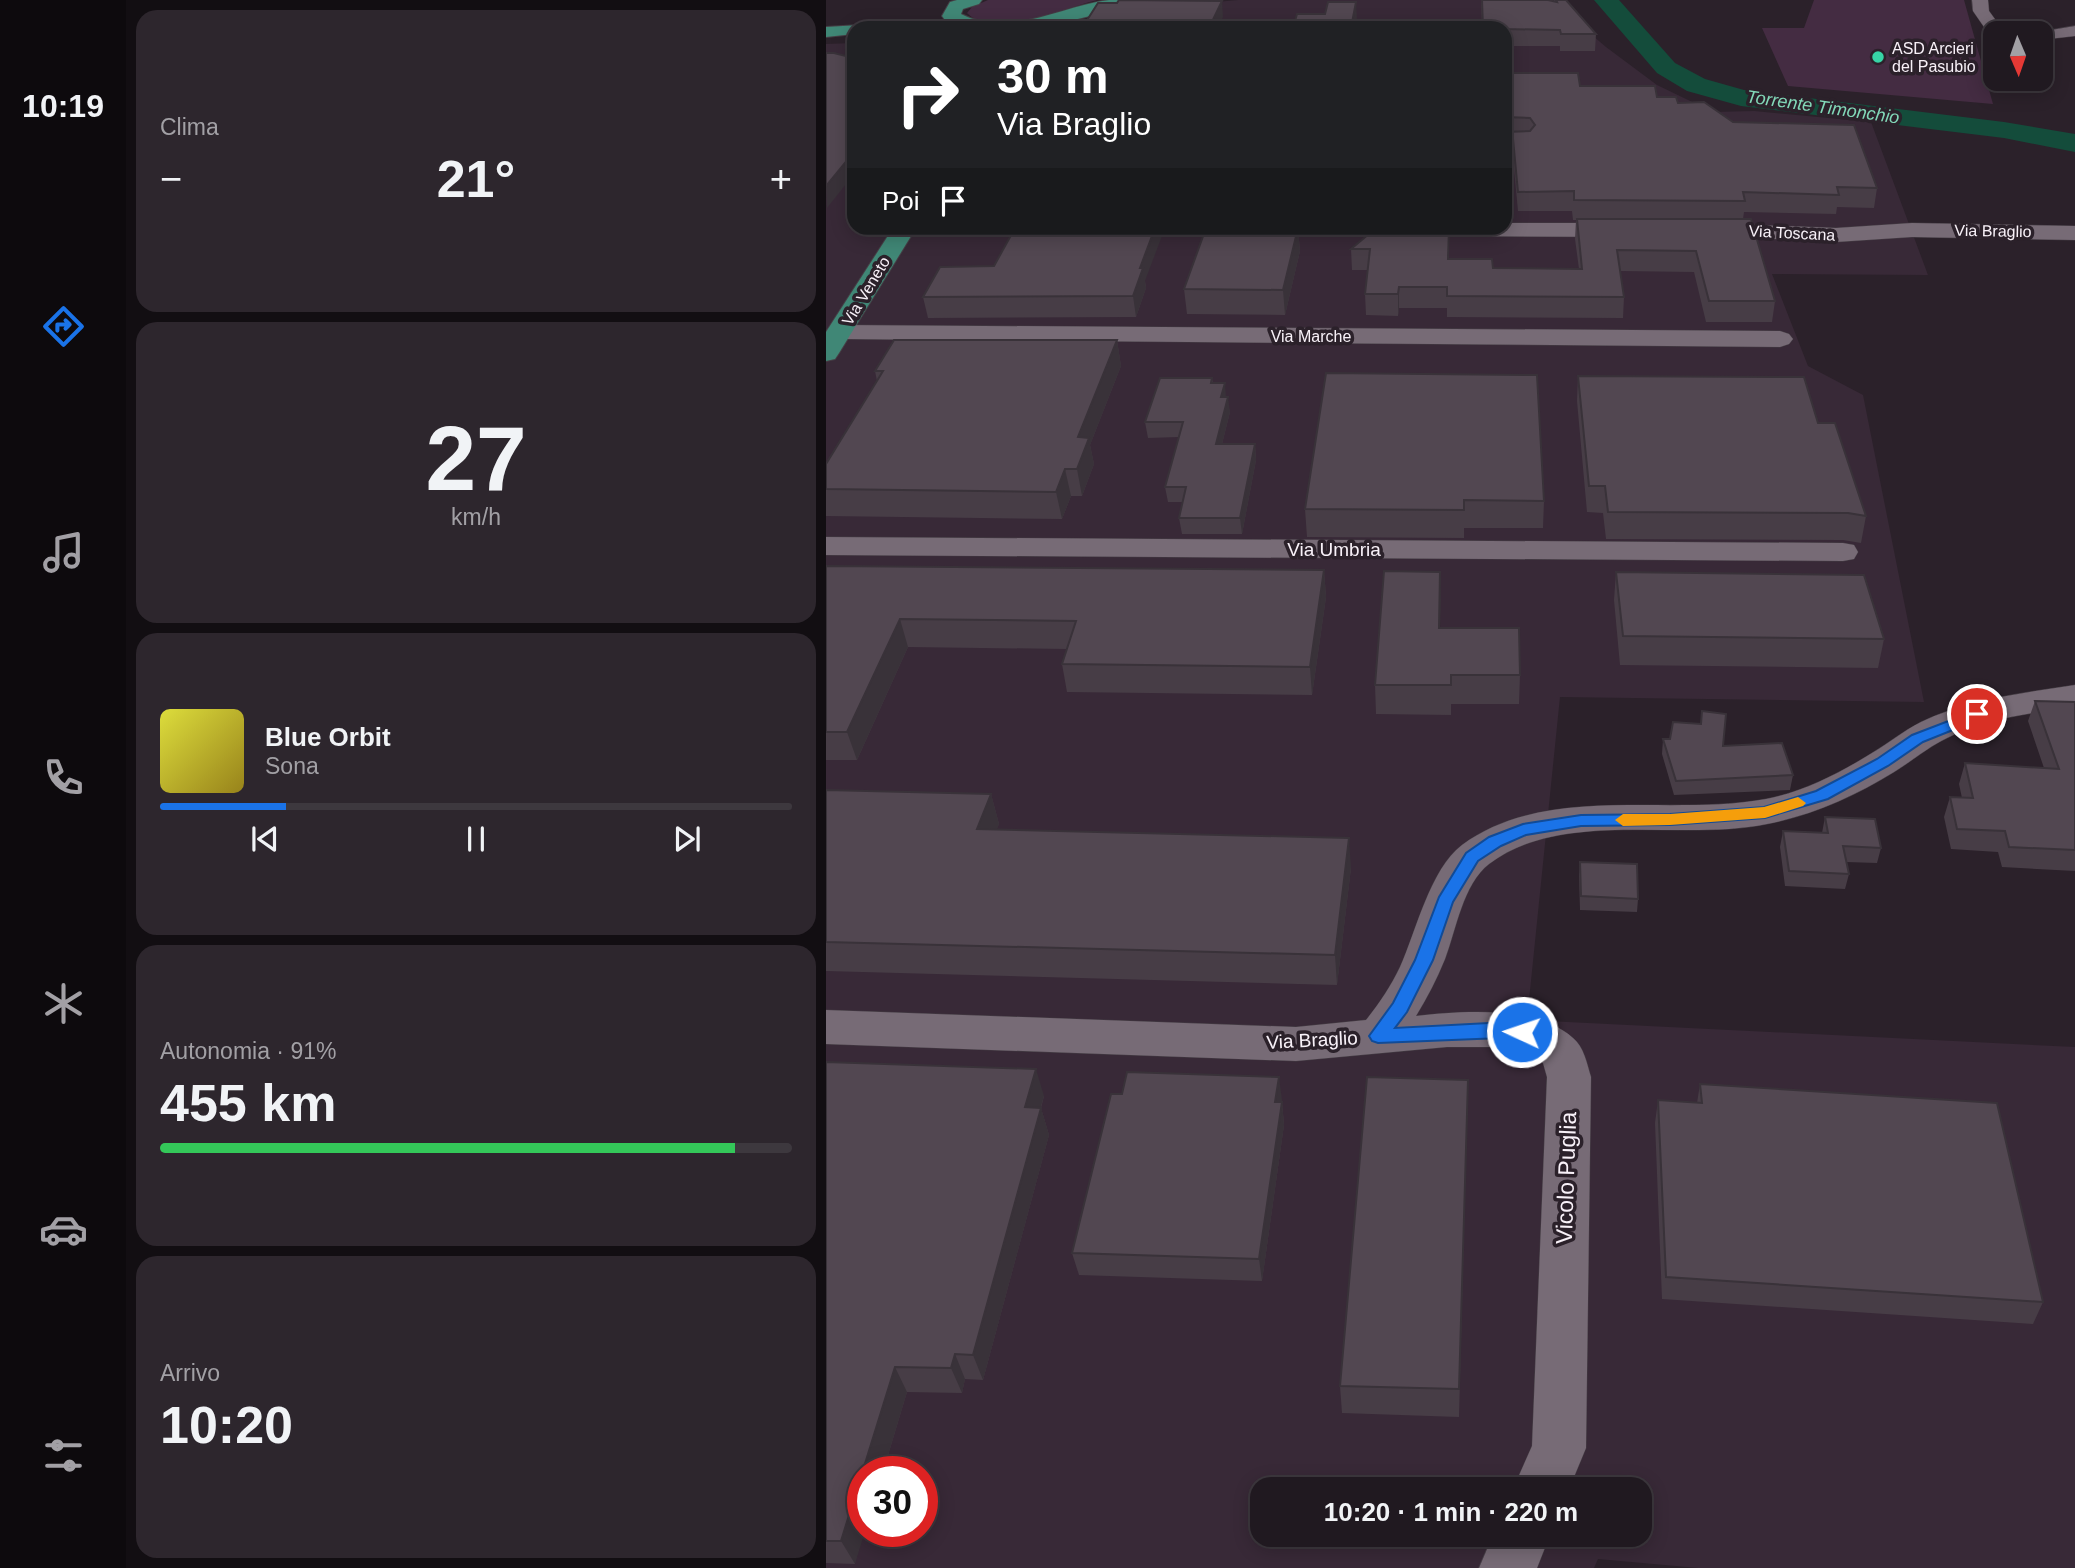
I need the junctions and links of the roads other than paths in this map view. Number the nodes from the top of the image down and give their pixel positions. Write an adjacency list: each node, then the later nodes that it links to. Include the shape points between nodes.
1 (1133, 0): 6 (main road)
2 (1980, 0): 7 (street)
3 (965, 3): 4 (main road); 5 (main road, via 951,16)
4 (892, 21)
5 (966, 21)
6 (1060, 21)
7 (1989, 21)
8 (847, 30): 10 (main road)
9 (2075, 31): 11 (street)
10 (826, 32)
11 (2053, 34)
12 (1512, 229): 13 (street)
13 (1640, 230)
14 (1682, 230): 15 (street, Via Toscana, via 1836,235)
15 (1912, 230): 16 (street, Via Braglio)
16 (2075, 233)
17 (900, 235): 18 (main road, Via Veneto)
18 (841, 332): 19 (street, Via Marche); 20 (main road, Via Veneto)
19 (1780, 340)
20 (826, 353)
21 (826, 546): 22 (street, Via Umbria)
22 (1843, 552)
23 (2075, 696): 25 (street, Via Braglio, via 1947,724 1841,786 1765,813 1581,820 1523,830 1495,842 1472,857 1452,890 1401,1007)
24 (826, 1027): 25 (street, Via Braglio, via 1296,1044)
25 (1378, 1036): 26 (street, Vicolo Puglia, via 1508,1029 1536,1035 1561,1053 1569,1077 1559,1448)
26 (1546, 1477)
27 (1517, 1547): 28 (street)
28 (1508, 1568)

